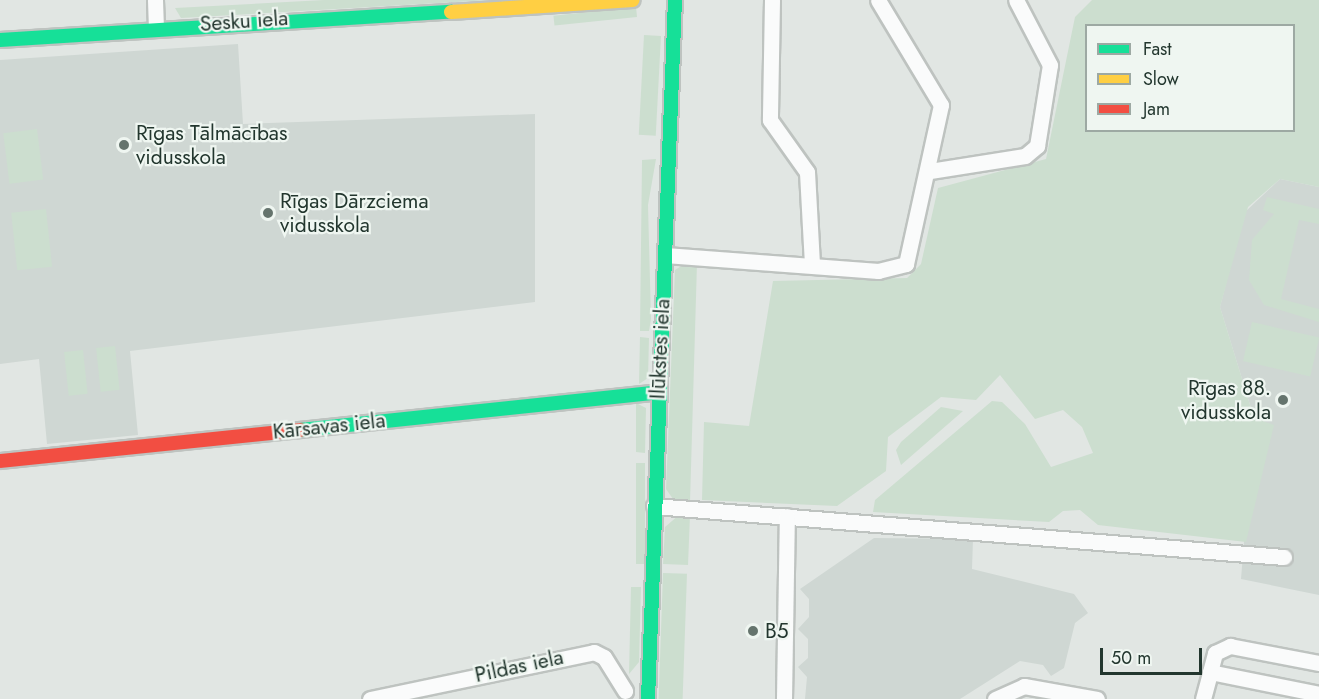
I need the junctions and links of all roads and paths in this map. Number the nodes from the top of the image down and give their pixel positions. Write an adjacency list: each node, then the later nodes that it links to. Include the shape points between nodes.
1 (155, 0): 7 (street)
2 (633, 0): 7 (street, Sesku iela)
3 (675, 0): 10 (street, Ilūkstes iela)
4 (772, 0): 11 (street, via 770,120 807,172)
5 (878, 0): 9 (street, via 941,105)
6 (1016, 0): 9 (street, via 1050,65 1037,146 1025,156)
7 (156, 26): 8 (street, Sesku iela)
8 (0, 40)
9 (930, 171): 11 (street, via 906,264 878,271)
10 (665, 255): 11 (street); 12 (street, Ilūkstes iela)
11 (812, 264)
12 (658, 392): 13 (street, Kārsavas iela); 14 (street, Ilūkstes iela)
13 (0, 461)
14 (654, 506): 15 (street); 21 (street, Ilūkstes iela)
15 (787, 516): 16 (street); 23 (street)
16 (1284, 556)
17 (1319, 663): 18 (street, via 1230,646 1215,653)
18 (1210, 672): 19 (street); 26 (street)
19 (1319, 694)
20 (621, 695): 21 (street, Pildas iela); 22 (street, Pildas iela, via 604,657 594,652)
21 (649, 695)
22 (370, 699)
23 (784, 699)
24 (995, 699): 25 (street, via 1024,686)
25 (1097, 699)
26 (1203, 699)

